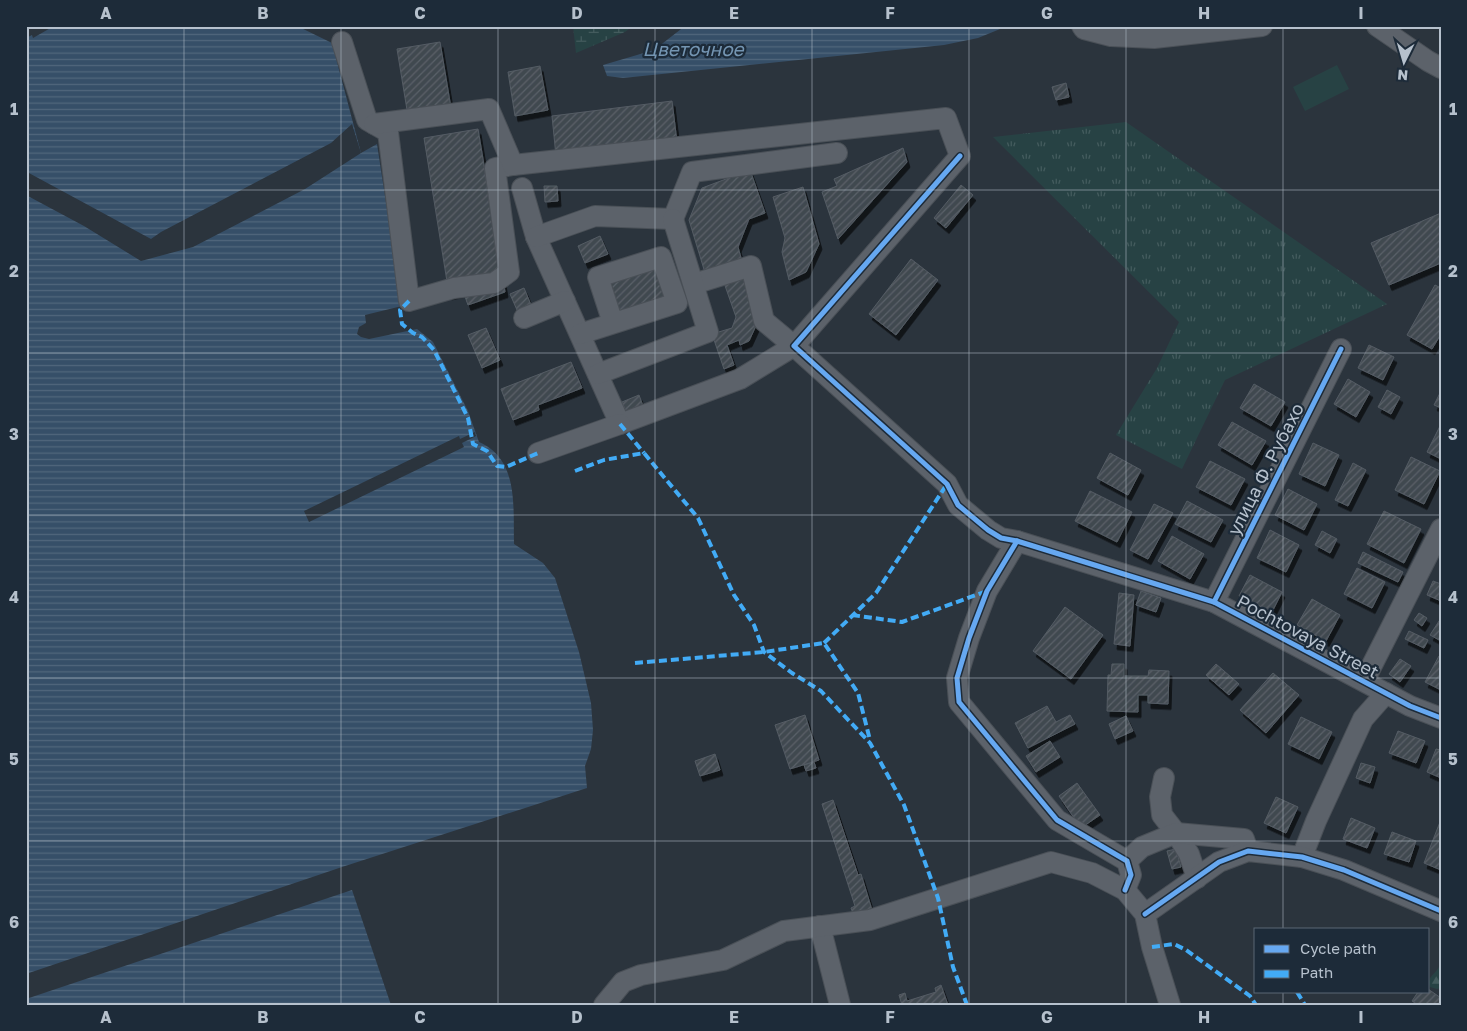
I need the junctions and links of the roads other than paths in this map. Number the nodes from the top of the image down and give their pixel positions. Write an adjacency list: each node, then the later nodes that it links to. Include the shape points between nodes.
1 (1082, 26): 2 (street, via 1111,36 1154,38)
2 (1262, 26)
3 (1377, 26): 5 (street)
4 (342, 42): 6 (street, via 367,120)
5 (1441, 68)
6 (374, 124): 8 (street, via 489,108); 8 (street, via 388,132 409,301 454,288 494,283 509,272 495,168)
7 (837, 153): 10 (street, via 692,172)
8 (513, 165): 17 (street, via 946,118 960,156)
9 (522, 188): 11 (street)
10 (672, 219): 11 (street, via 595,216); 12 (street)
11 (536, 237): 13 (street)
12 (694, 284): 17 (street, Pochtovaya Street, via 751,266 764,321); 19 (street, via 708,332)
13 (565, 301): 14 (street); 16 (street)
14 (524, 318)
15 (613, 323): 16 (street)
16 (580, 334): 19 (street)
17 (794, 346): 20 (street, via 740,379); 23 (street, Pochtovaya Street, via 947,484 958,505 988,530 1001,538)
18 (1342, 349): 24 (street, улица Ф. Рубахо)
19 (598, 374): 20 (street)
20 (620, 424): 21 (street)
21 (538, 453)
22 (1441, 529): 25 (street)
23 (1016, 541): 24 (street, Pochtovaya Street); 32 (street, via 987,591 969,638 957,678 958,702 1057,820)
24 (1214, 602): 25 (street, Pochtovaya Street)
25 (1364, 681): 26 (street, Pochtovaya Street)
26 (1386, 693): 27 (street, Pochtovaya Street); 31 (street, via 1363,719)
27 (1441, 718)
28 (1164, 778): 29 (street, via 1160,796 1162,815)
29 (1176, 833): 30 (street, via 1244,839); 32 (street, via 1142,847); 33 (street)
30 (1248, 851): 31 (street); 33 (street, via 1219,862)
31 (1302, 857): 35 (street, via 1344,870)
32 (1127, 861): 34 (street, via 1131,875)
33 (1197, 878): 36 (street)
34 (1125, 890): 36 (street); 37 (street, via 1092,873 1051,862 870,920)
35 (1441, 911)
36 (1145, 914): 40 (street)
37 (820, 926): 38 (street, via 784,931 723,960 641,975 623,982); 39 (street)
38 (604, 1005)
39 (840, 1005)
40 (1170, 1005)

